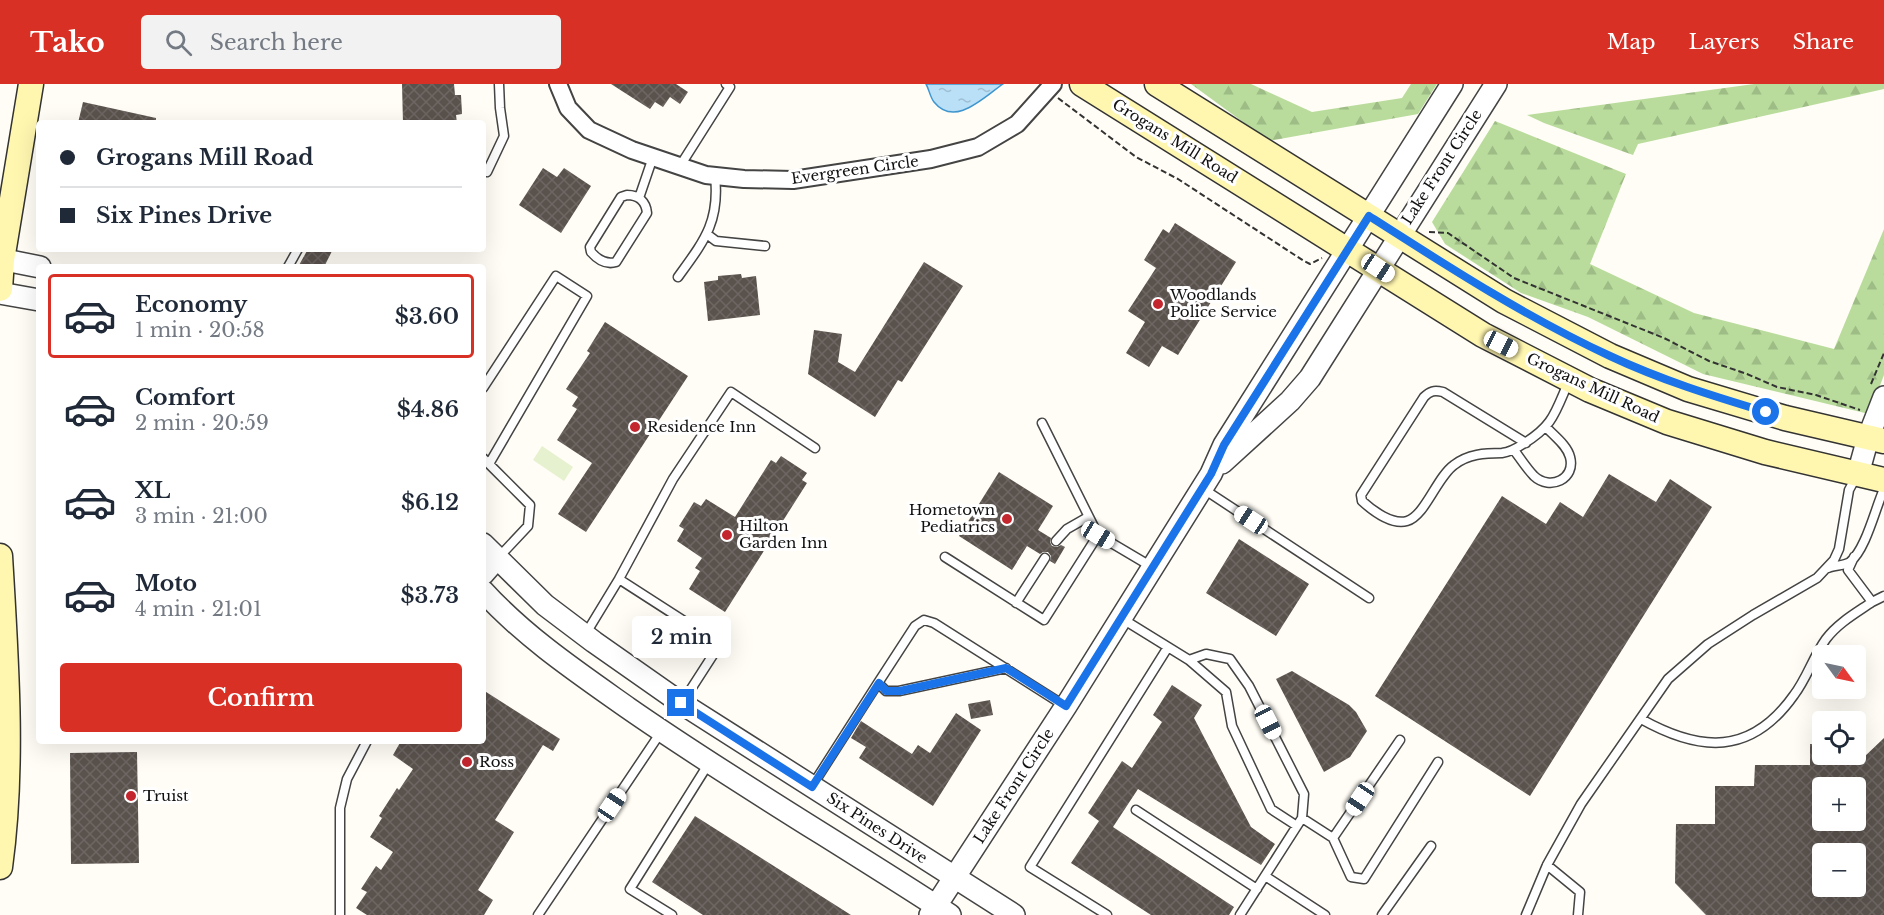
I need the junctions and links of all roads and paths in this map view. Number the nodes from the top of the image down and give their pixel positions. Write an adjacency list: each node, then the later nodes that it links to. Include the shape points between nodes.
1 (31, 84): 20 (main road)
2 (499, 84): 12 (lane, via 504,136)
3 (558, 84): 10 (street, Evergreen Circle, via 568,108 589,130)
4 (726, 84): 11 (lane, via 730,87)
5 (1083, 84): 19 (main road, Grogans Mill Road)
6 (1157, 84): 15 (main road)
7 (1452, 84): 15 (street, Lake Front Circle)
8 (1496, 84): 17 (street, Lake Front Circle)
9 (1050, 87): 13 (street, Evergreen Circle, via 1017,124 978,147 931,159 793,180); 19 (path, via 1136,157 1178,179 1304,261 1310,264 1325,256)
10 (653, 157): 11 (street, Evergreen Circle); 14 (lane)
11 (680, 166): 13 (street, Evergreen Circle)
12 (487, 172)
13 (715, 176): 16 (lane, via 717,194)
14 (639, 198): 14 (lane, via 621,197 590,247 594,256 616,262 647,213)
15 (1369, 216): 17 (main road); 19 (street, Lake Front Circle)
16 (708, 235): 18 (lane, via 716,241); 23 (lane)
17 (1407, 240): 22 (street, Lake Front Circle); 26 (main road, via 1504,301); 29 (path, via 1430,231 1448,233 1514,278 1655,334 1709,362 1777,387)
18 (765, 246)
19 (1343, 257): 22 (main road, Grogans Mill Road); 39 (street, Lake Front Circle, via 1224,445)
20 (1, 260): 21 (street); 24 (main road)
21 (36, 266)
22 (1378, 268): 27 (main road, Grogans Mill Road, via 1483,335); 39 (street, Lake Front Circle, via 1301,389)
23 (678, 276)
24 (0, 291): 25 (street)
25 (36, 299)
26 (1588, 345): 27 (main road); 32 (main road, via 1688,389)
27 (1570, 380): 31 (lane); 37 (main road, Grogans Mill Road, via 1667,422 1765,452)
28 (486, 383): 36 (lane, via 556,276 587,296)
29 (1880, 406): 32 (street)
30 (1042, 423): 41 (lane)
31 (1546, 427): 33 (lane); 35 (lane, via 1566,447 1570,457 1566,476 1558,483 1547,484 1535,477)
32 (1876, 440): 37 (street)
33 (1526, 442): 35 (lane); 35 (lane, via 1443,392 1428,392 1361,495 1362,501 1390,520 1406,521 1416,516 1454,464 1479,454)
34 (815, 448): 51 (lane, via 731,393 673,479)
35 (1514, 450)
36 (486, 461): 44 (lane, via 530,505 528,526)
37 (1858, 474): 38 (main road, Grogans Mill Road); 50 (lane, via 1849,490 1839,549)
38 (1884, 480)
39 (1206, 481): 49 (street, Lake Front Circle); 54 (lane)
40 (1884, 489): 47 (lane)
41 (1088, 517): 42 (lane); 43 (lane)
42 (1098, 535): 49 (lane); 56 (lane, via 1044,620)
43 (1056, 541)
44 (490, 551): 58 (street, Six Pines Drive, via 545,605)
45 (0, 556): 78 (main road, via 7,690)
46 (945, 557): 56 (lane)
47 (1854, 557): 50 (lane, via 1848,563); 55 (lane, via 1848,570)
48 (1045, 558): 56 (lane)
49 (1152, 567): 57 (street, Lake Front Circle)
50 (1827, 568): 65 (lane, via 1817,578 1708,644 1668,679)
51 (619, 579): 58 (lane); 63 (lane, via 720,644)
52 (486, 594): 66 (street, via 505,616 565,664)
53 (1884, 596): 55 (lane)
54 (1369, 598)
55 (1872, 602): 65 (lane, via 1831,634 1795,695 1762,728 1712,744 1681,738)
56 (1016, 603)
57 (1121, 617): 59 (lane); 64 (street, Lake Front Circle)
58 (585, 636): 63 (street, Six Pines Drive)
59 (1168, 647): 60 (lane); 87 (lane, via 1030,867)
60 (1189, 660): 73 (lane, via 1206,654 1230,659 1250,686 1304,794); 74 (lane, via 1226,692 1232,726 1271,809)
61 (1006, 668): 62 (lane, via 900,691 886,691); 62 (lane, via 924,620 915,626); 64 (lane)
62 (879, 683): 71 (lane)
63 (681, 703): 66 (street); 71 (street, Six Pines Drive)
64 (1066, 706): 80 (street, Lake Front Circle)
65 (1641, 719): 77 (lane, via 1581,804)
66 (662, 731): 69 (street); 84 (lane)
67 (1400, 740): 75 (lane)
68 (365, 744): 83 (lane, via 347,779 340,808)
69 (710, 762): 82 (street); 85 (lane, via 630,889)
70 (1438, 762): 75 (lane, via 1364,879 1351,878)
71 (812, 787): 80 (street, Six Pines Drive)
72 (1136, 810): 81 (lane)
73 (1302, 818): 74 (lane); 75 (lane)
74 (1297, 826): 79 (lane)
75 (1333, 838)
76 (1431, 846): 90 (lane)
77 (1547, 866): 91 (lane); 92 (lane, via 1580,892)
78 (0, 867)
79 (1265, 876): 81 (lane); 89 (lane)
80 (955, 878): 82 (street, Lake Front Circle); 86 (street, Six Pines Drive)
81 (1257, 889): 88 (lane)
82 (939, 912)
83 (340, 915)
84 (538, 915)
85 (672, 915)
86 (1014, 915)
87 (1107, 915)
88 (1240, 915)
89 (1325, 915)
90 (1382, 915)
91 (1526, 915)
92 (1578, 915)

